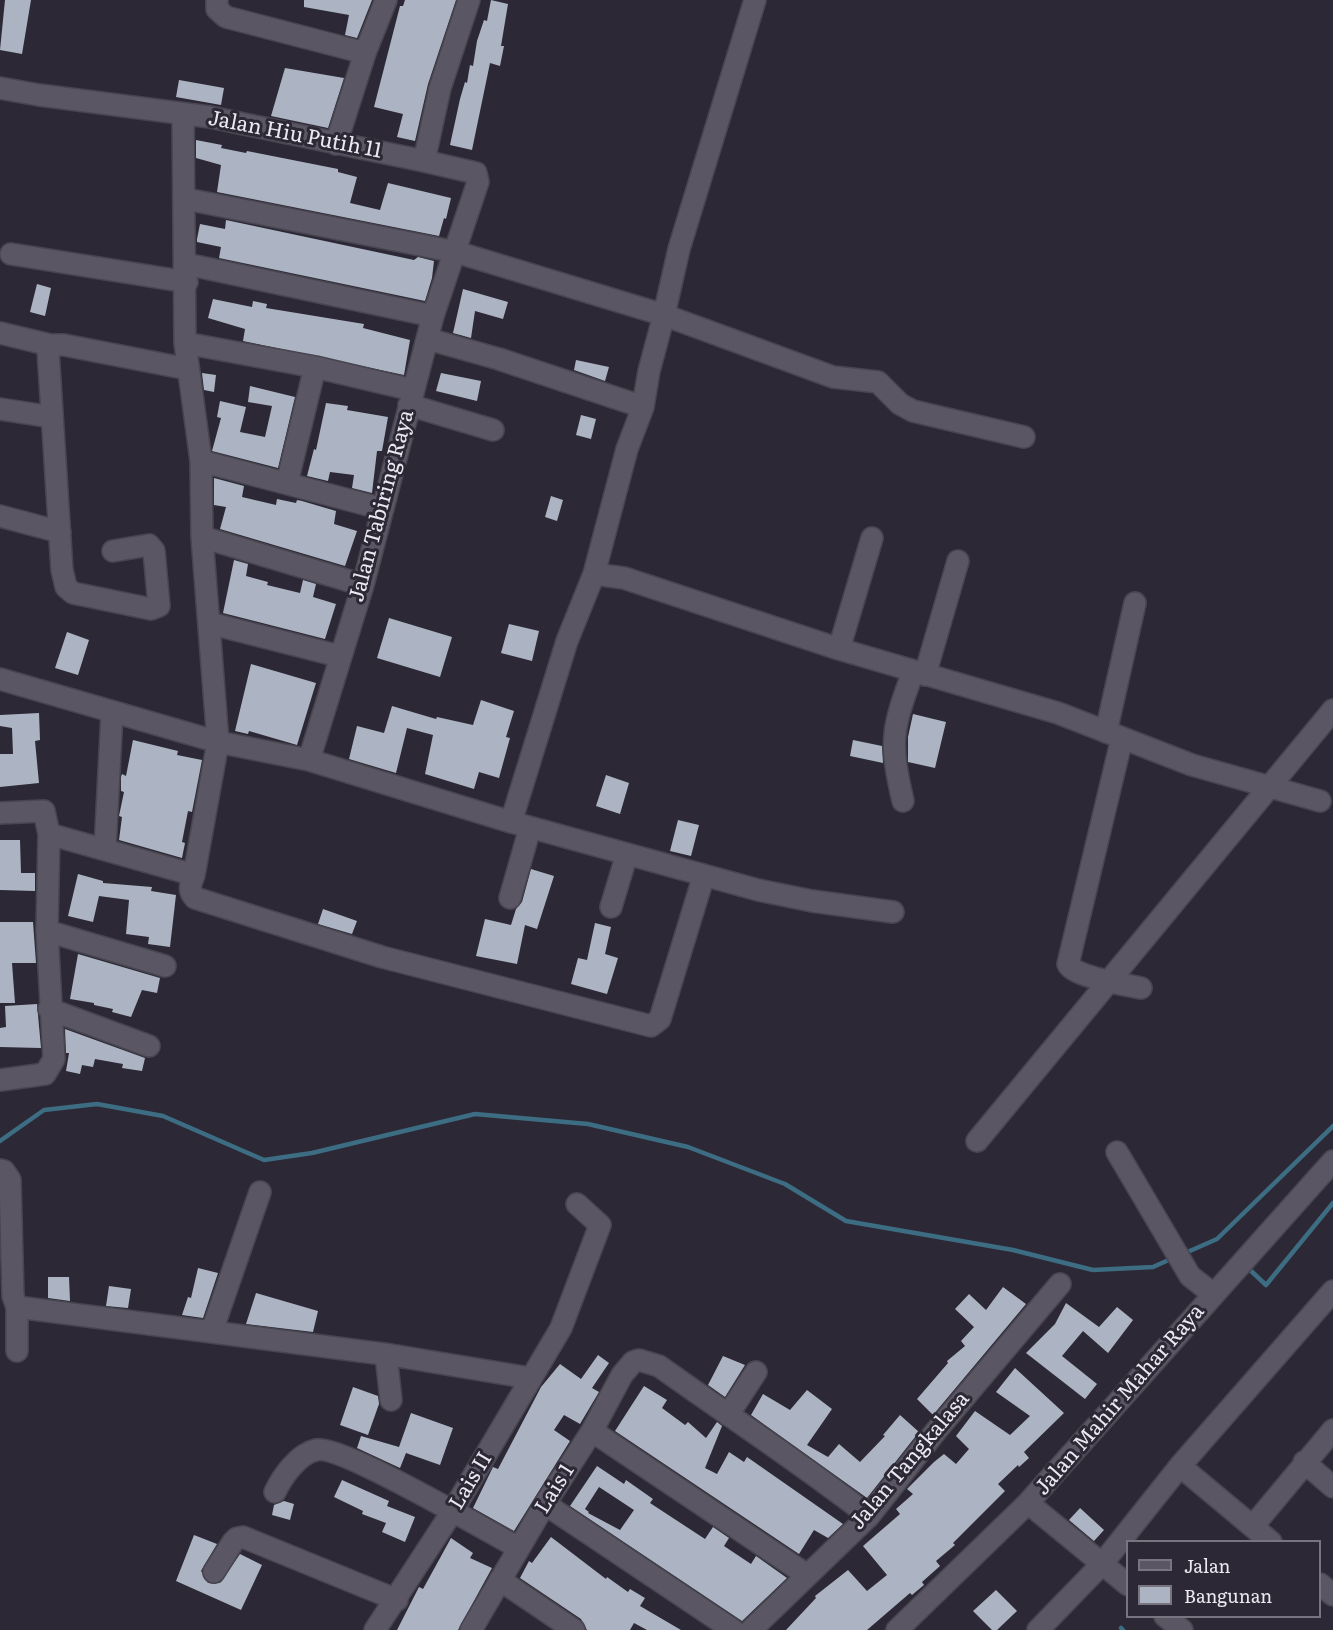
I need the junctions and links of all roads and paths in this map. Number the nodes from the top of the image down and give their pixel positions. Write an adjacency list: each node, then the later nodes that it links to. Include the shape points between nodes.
1 (217, 0): 5 (street, via 217,9 226,17)
2 (386, 0): 5 (street)
3 (469, 0): 9 (street, via 440,88)
4 (755, 0): 14 (street, via 679,249)
5 (365, 53): 8 (street)
6 (0, 88): 7 (street, Jalan Hiu Putih 11)
7 (183, 114): 8 (street, Jalan Hiu Putih 11); 10 (street)
8 (336, 144): 9 (street, Jalan Hiu Putih 11)
9 (424, 161): 11 (street, Jalan Hiu Putih 11, via 476,173 478,182)
10 (186, 199): 11 (street); 13 (street)
11 (456, 252): 14 (street); 15 (street, Jalan Tabiring Raya)
12 (11, 254): 13 (street)
13 (186, 273): 15 (street); 18 (street)
14 (664, 315): 23 (street); 27 (street, via 832,377 878,382 913,411)
15 (434, 316): 17 (street, Jalan Tabiring Raya)
16 (0, 333): 19 (street)
17 (428, 339): 22 (street, Jalan Tabiring Raya); 23 (street)
18 (185, 343): 20 (street); 21 (street)
19 (50, 345): 21 (street); 25 (street)
20 (315, 367): 22 (street); 29 (street)
21 (188, 369): 28 (street)
22 (411, 398): 26 (street); 30 (street, Jalan Tabiring Raya)
23 (643, 407): 37 (street, via 627,449)
24 (0, 409): 25 (street)
25 (52, 417): 32 (street)
26 (493, 430)
27 (1024, 437)
28 (201, 461): 29 (street); 33 (street)
29 (287, 483): 30 (street)
30 (382, 508): 38 (street, Jalan Tabiring Raya)
31 (0, 516): 32 (street)
32 (60, 532): 35 (street, via 66,587 73,593 151,609 159,606 154,551 149,545)
33 (202, 537): 38 (street); 40 (street)
34 (872, 538): 41 (street)
35 (113, 551)
36 (958, 561): 43 (street)
37 (594, 574): 41 (street, via 624,578); 53 (street, via 567,641)
38 (363, 585): 42 (street, Jalan Tabiring Raya)
39 (1135, 603): 47 (street)
40 (209, 623): 42 (street); 48 (street)
41 (839, 649): 43 (street)
42 (339, 656): 49 (street, Jalan Tabiring Raya)
43 (919, 673): 47 (street, via 1058,713); 50 (street, via 896,720 893,738 893,758)
44 (0, 680): 46 (street)
45 (1333, 710): 68 (street)
46 (112, 713): 48 (street); 55 (street)
47 (1114, 735): 51 (street, via 1192,765); 64 (street, via 1068,963 1071,970)
48 (218, 742): 49 (street); 57 (street)
49 (309, 760): 53 (street)
50 (903, 801)
51 (1320, 801)
52 (0, 813): 54 (street, via 44,811)
53 (520, 825): 56 (street); 59 (street)
54 (49, 834): 55 (street); 62 (street)
55 (105, 849): 57 (street)
56 (627, 854): 58 (street); 60 (street)
57 (194, 875): 58 (street, via 189,886 195,898 382,957 651,1026 660,1019)
58 (704, 875): 61 (street, via 801,899)
59 (510, 898)
60 (611, 907)
61 (893, 912)
62 (47, 931): 63 (street); 65 (street)
63 (165, 966)
64 (1141, 988)
65 (49, 1009): 66 (street); 67 (street, via 52,1065 45,1074)
66 (149, 1046)
67 (0, 1080)
68 (977, 1141)
69 (1117, 1152): 76 (street, via 1190,1276)
70 (1333, 1161): 76 (street, Jalan Mahir Mahar Raya, via 1238,1271)
71 (0, 1170): 77 (street, via 10,1180 13,1296)
72 (260, 1191): 78 (street)
73 (577, 1204): 82 (street, Lais II, via 600,1225 561,1328)
74 (1060, 1284): 94 (street, Jalan Tangkalasa)
75 (1333, 1291): 88 (street)
76 (1213, 1294): 91 (street, Jalan Mahir Mahar Raya)
77 (17, 1308): 78 (street); 79 (street)
78 (212, 1331): 80 (street)
79 (17, 1351)
80 (386, 1355): 82 (street); 83 (street)
81 (756, 1372): 84 (street)
82 (530, 1378): 93 (street, Lais II)
83 (391, 1400)
84 (728, 1415): 86 (street, Lais 1, via 659,1366 648,1361 633,1362); 94 (street)
85 (1333, 1430): 87 (street)
86 (592, 1431): 92 (street, Lais 1); 100 (street)
87 (1304, 1462): 89 (street); 95 (street)
88 (1180, 1466): 95 (street); 98 (street)
89 (1333, 1487)
90 (275, 1492): 93 (street, via 282,1476 294,1465 315,1450 326,1450 386,1476)
91 (1028, 1503): 98 (street); 112 (street, Jalan Mahir Mahar Raya)
92 (545, 1504): 97 (street, Lais 1); 110 (street)
93 (452, 1512): 97 (street); 105 (street, Lais II)
94 (869, 1516): 100 (street, Jalan Tangkalasa)
95 (1253, 1526): 96 (street)
96 (1269, 1540)
97 (519, 1548): 101 (street, Lais 1)
98 (1102, 1564): 102 (street); 113 (street)
99 (214, 1572): 105 (street, via 233,1542 243,1537)
100 (807, 1575): 111 (street, Jalan Tangkalasa)
101 (500, 1580): 108 (street, Lais 1); 109 (street)
102 (1126, 1583)
103 (1321, 1585): 104 (street)
104 (1333, 1596)
105 (397, 1600): 107 (street, Lais II)
106 (1166, 1618): 114 (street)
107 (375, 1630)
108 (471, 1630)
109 (574, 1630)
110 (733, 1630)
111 (751, 1630)
112 (897, 1630)
113 (1038, 1630)
114 (1182, 1630)

